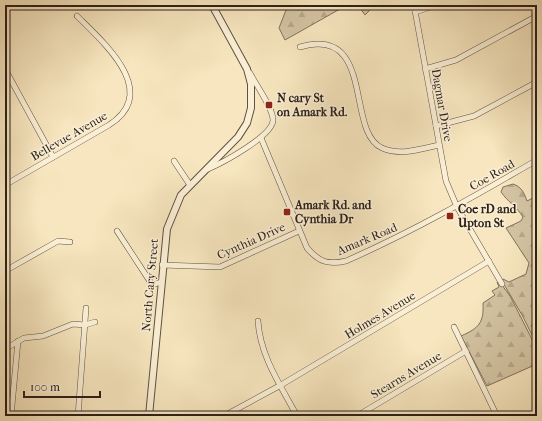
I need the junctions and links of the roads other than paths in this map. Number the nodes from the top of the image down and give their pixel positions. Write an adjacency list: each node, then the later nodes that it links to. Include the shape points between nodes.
1 (212, 5): 9 (street, North Cary Street)
2 (414, 5): 4 (street, Dagmar Drive)
3 (437, 5): 4 (street)
4 (415, 12): 10 (street, Dagmar Drive)
5 (77, 16): 15 (street, Bellevue Avenue, via 114,53 122,65 129,86 128,104 126,111 118,119)
6 (537, 16): 10 (street, via 465,56)
7 (300, 47): 14 (street, via 320,43 329,45 343,56 354,75 364,123 376,145 398,152)
8 (5, 69): 15 (street)
9 (247, 69): 13 (street, North Cary Street, via 272,113 271,128); 18 (street, North Cary Street, via 252,94 247,123 238,137)
10 (425, 69): 12 (street, Dagmar Drive)
11 (537, 82): 12 (street, via 474,116)
12 (436, 126): 14 (street, Dagmar Drive)
13 (260, 138): 18 (street, North Cary Street); 23 (street, Amark Road)
14 (439, 145): 21 (street, Dagmar Drive, via 446,181)
15 (53, 157): 19 (street, Bellevue Avenue)
16 (537, 160): 21 (street, Coe Road)
17 (174, 161): 20 (street)
18 (208, 170): 20 (street, North Cary Street)
19 (5, 185)
20 (190, 185): 26 (street, North Cary Street, via 174,207 166,229)
21 (457, 207): 23 (street, Amark Road, via 360,256 334,264 316,258 307,248); 25 (street, Dagmar Drive)
22 (117, 231): 28 (street, via 151,283)
23 (299, 231): 26 (street, Cynthia Drive, via 220,267)
24 (70, 242): 27 (street, via 58,240)
25 (489, 261): 29 (street, Dagmar Drive); 38 (street, Holmes Avenue)
26 (162, 265): 28 (street, North Cary Street)
27 (5, 270)
28 (161, 282): 42 (street, North Cary Street)
29 (502, 284)
30 (86, 308): 33 (street)
31 (258, 320): 38 (street, via 266,357)
32 (95, 322): 33 (street)
33 (85, 325): 35 (street, via 73,324 43,336); 41 (street)
34 (454, 327): 37 (street)
35 (18, 341): 36 (street); 40 (street)
36 (5, 349)
37 (466, 351): 39 (street); 45 (street, Stearns Avenue)
38 (281, 385): 43 (street, Holmes Avenue); 44 (street)
39 (496, 415)
40 (11, 416)
41 (78, 416)
42 (149, 416)
43 (224, 416)
44 (297, 416)
45 (357, 416)

